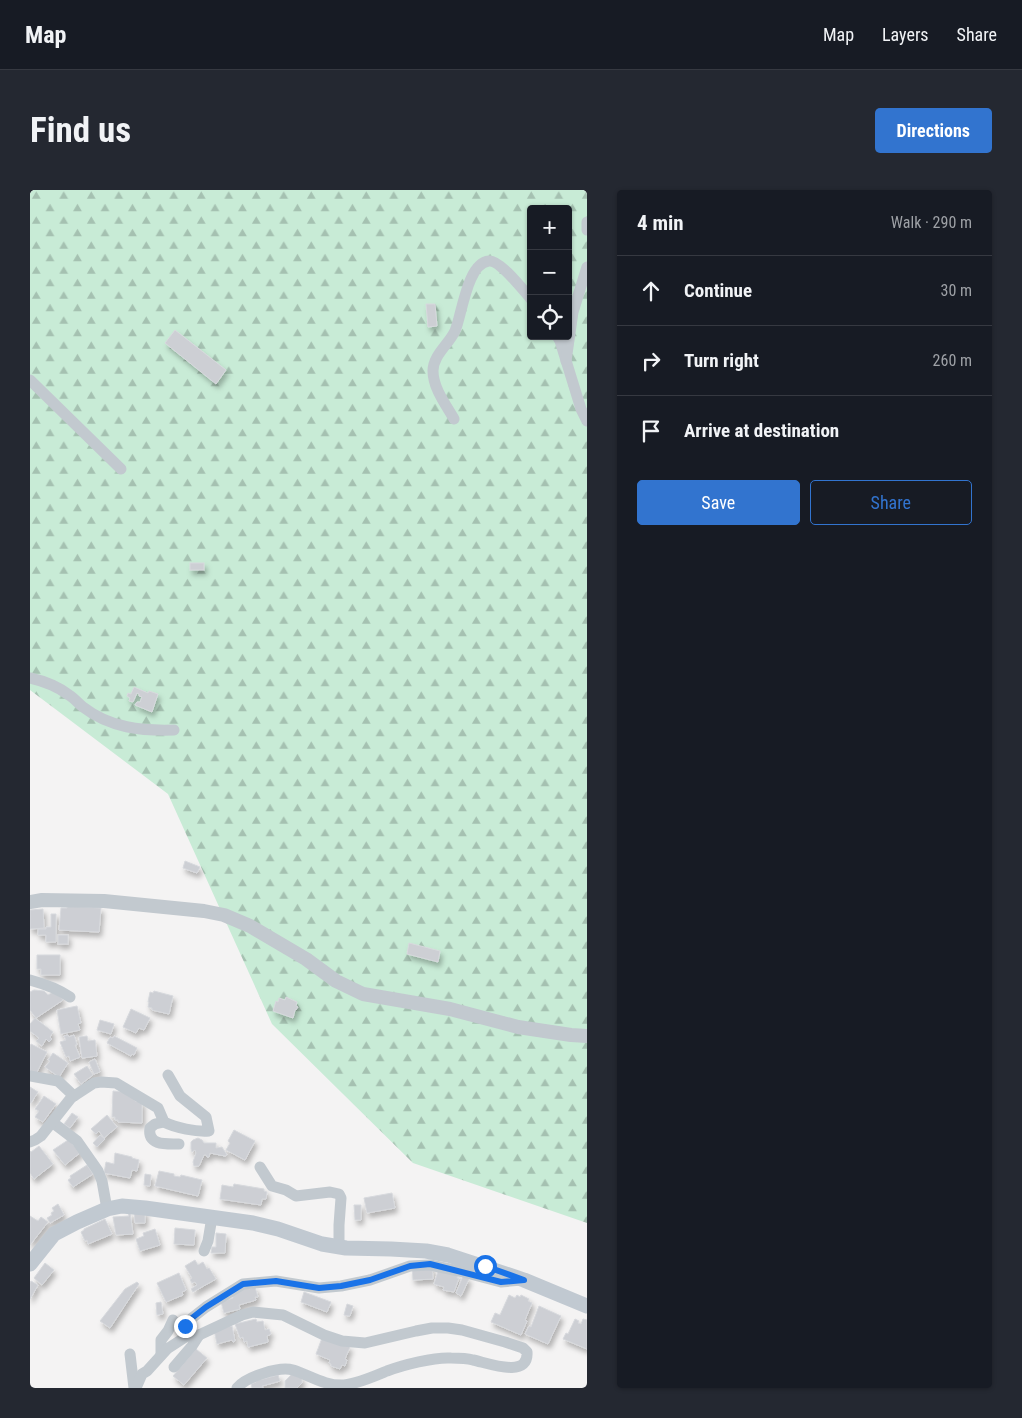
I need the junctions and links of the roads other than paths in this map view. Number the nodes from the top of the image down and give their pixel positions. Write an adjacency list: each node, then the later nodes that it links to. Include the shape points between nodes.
1 (587, 222): 2 (street)
2 (587, 230)
3 (587, 267): 6 (street, via 574,312)
4 (527, 295): 8 (street, via 495,262 489,261 476,269 455,330 434,363 434,379)
5 (559, 340): 6 (street)
6 (566, 361): 9 (street)
7 (30, 380): 10 (street)
8 (454, 419)
9 (587, 421)
10 (121, 469)
11 (30, 678): 12 (street, via 69,695 104,720 150,731)
12 (174, 730)
13 (30, 902): 16 (street, via 104,901 224,915 250,926 306,959 336,982 364,994 450,1009 518,1027)
14 (30, 980): 15 (street, via 52,986)
15 (70, 997)
16 (587, 1036)
17 (168, 1075): 21 (street, via 180,1096 206,1117 212,1134)
18 (30, 1076): 19 (street, via 58,1081)
19 (74, 1096): 20 (street); 21 (street, via 94,1083 116,1083 158,1108)
20 (52, 1122): 22 (street); 25 (street, via 78,1141 98,1172)
21 (164, 1122): 23 (street, via 150,1128 152,1139 161,1144)
22 (30, 1142)
23 (179, 1144)
24 (260, 1167): 27 (street, via 272,1186 296,1196 339,1194)
25 (107, 1209): 26 (main road, via 122,1206 146,1208); 29 (main road, via 54,1234)
26 (212, 1218): 27 (main road, via 253,1223); 28 (street)
27 (339, 1247): 30 (main road, via 426,1251)
28 (204, 1251)
29 (30, 1264)
30 (524, 1280): 31 (main road); 34 (street, via 501,1282 430,1264 410,1266 341,1286 319,1288 276,1281 243,1284 192,1318 185,1326)
31 (587, 1306)
32 (173, 1320): 36 (street, via 161,1340)
33 (199, 1335): 34 (street); 37 (street); 39 (street, via 253,1312 283,1315 324,1335 349,1342 365,1343 432,1328 462,1330 523,1348 528,1358 519,1366 510,1368 448,1357 342,1385 326,1384 291,1369 260,1374)
34 (186, 1336): 36 (street)
35 (130, 1354): 38 (street)
36 (161, 1355): 38 (street, via 142,1374)
37 (174, 1367)
38 (135, 1388)
39 (237, 1388)

